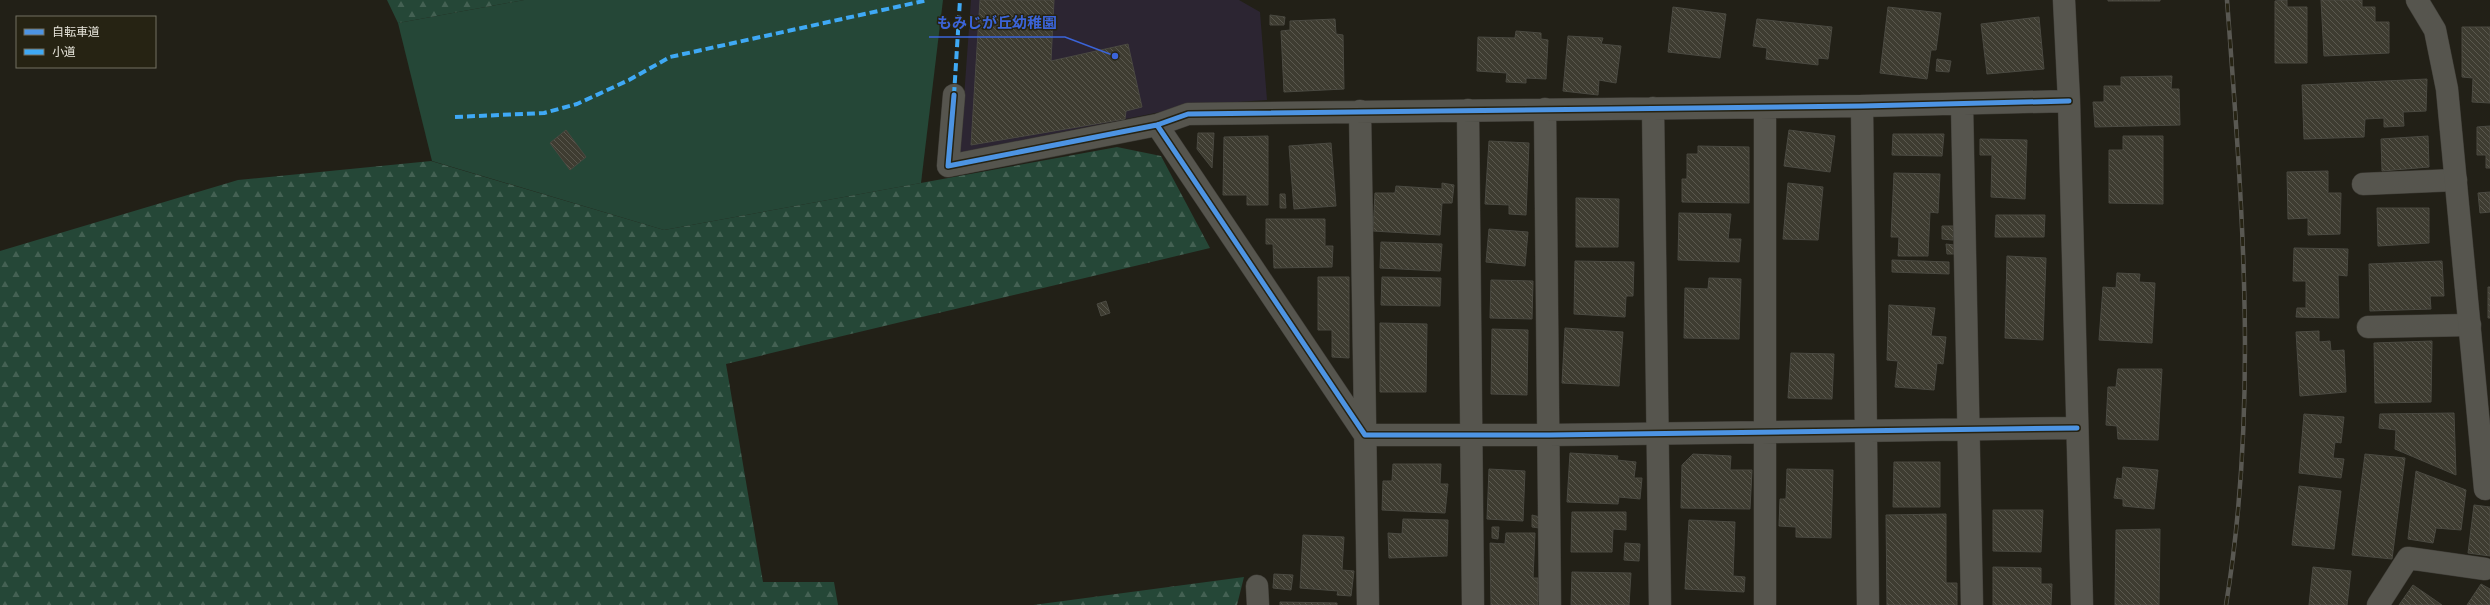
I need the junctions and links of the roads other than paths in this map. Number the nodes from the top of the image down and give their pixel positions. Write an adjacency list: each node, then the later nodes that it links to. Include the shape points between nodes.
1 (2064, 0): 4 (street)
2 (2417, 0): 13 (street, via 2435,30 2439,46)
3 (954, 95): 12 (street, via 948,166)
4 (2069, 101): 5 (street); 17 (street)
5 (1962, 104): 6 (street); 19 (street)
6 (1862, 106): 8 (street); 18 (street)
7 (1653, 108): 8 (street); 9 (street); 21 (street)
8 (1765, 108): 20 (street)
9 (1545, 109): 10 (street); 24 (street)
10 (1468, 110): 11 (street); 23 (street)
11 (1360, 111): 12 (street, via 1188,114); 22 (street)
12 (1157, 126): 22 (street)
13 (2456, 180): 14 (street); 15 (street)
14 (2363, 184)
15 (2470, 325): 16 (street); 25 (street)
16 (2368, 328)
17 (2077, 428): 19 (street); 34 (street)
18 (1867, 431): 19 (street); 20 (street); 32 (street)
19 (1968, 431): 33 (street)
20 (1766, 432): 21 (street); 31 (street)
21 (1658, 433): 24 (street); 30 (street)
22 (1364, 435): 23 (street); 27 (street)
23 (1472, 436): 24 (street); 28 (street)
24 (1549, 436): 29 (street)
25 (2485, 489)
26 (2485, 569): 35 (street, via 2408,558)
27 (1368, 605)
28 (1473, 605)
29 (1550, 605)
30 (1660, 605)
31 (1765, 605)
32 (1868, 605)
33 (1972, 605)
34 (2082, 605)
35 (2378, 605)

